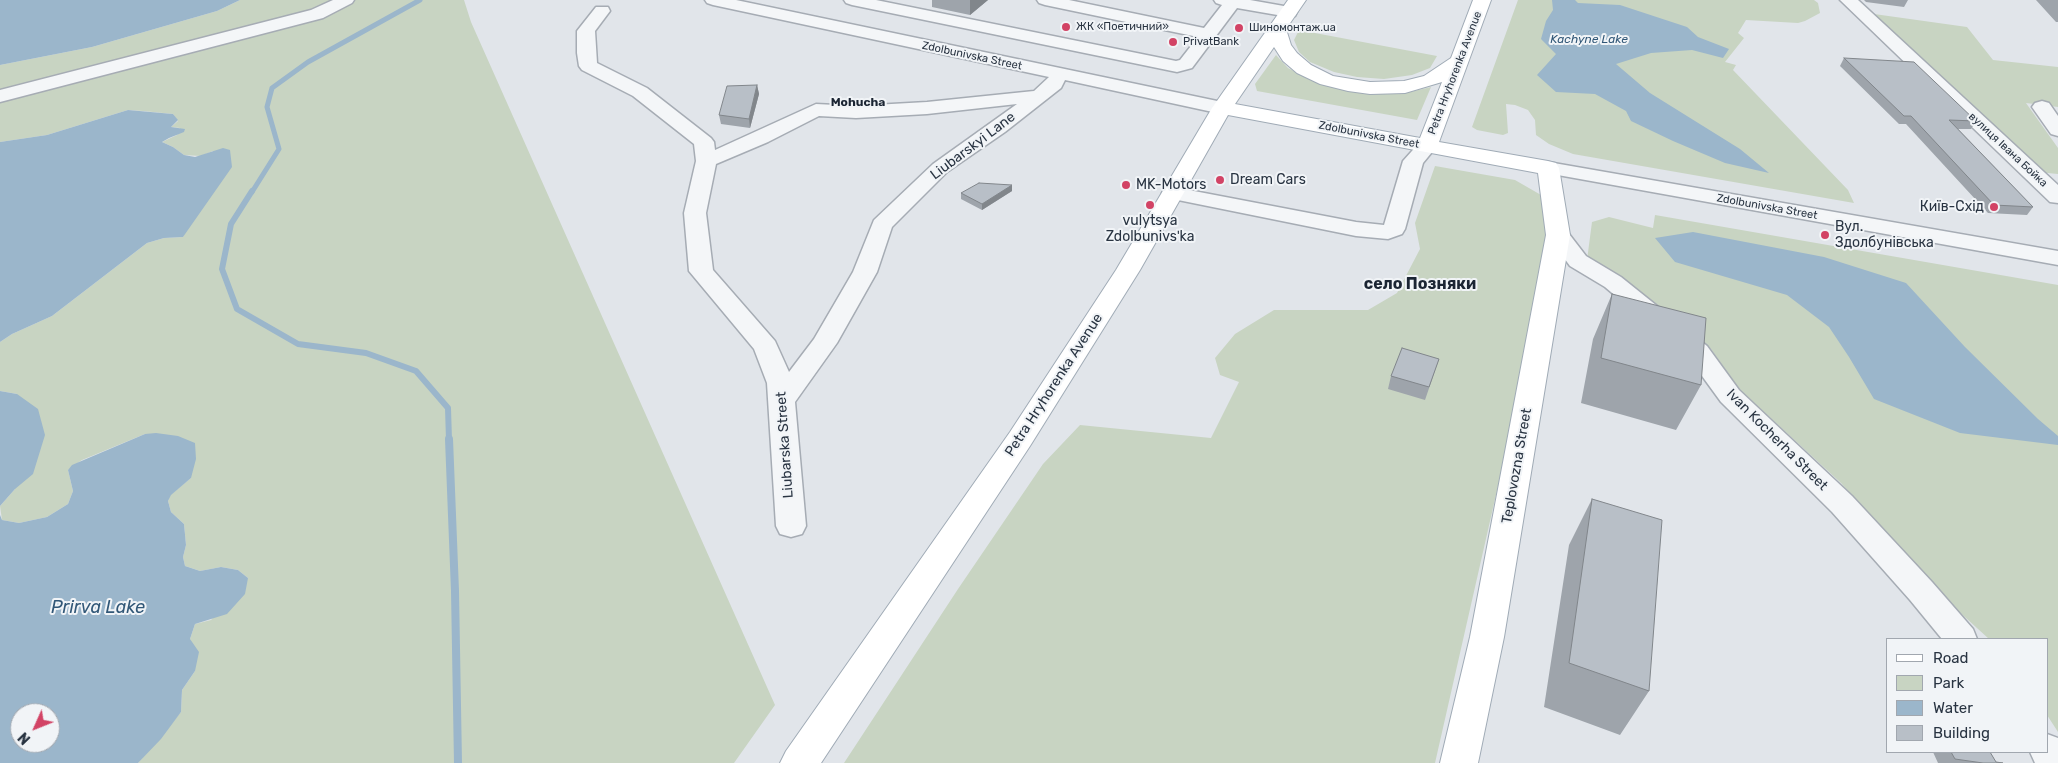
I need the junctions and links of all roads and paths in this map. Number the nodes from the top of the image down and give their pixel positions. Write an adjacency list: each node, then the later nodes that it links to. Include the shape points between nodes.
1 (346, 0): 14 (street, via 317,14)
2 (713, 0): 13 (street, Zdolbunivska Street)
3 (852, 0): 11 (street, via 1170,67 1186,64)
4 (1045, 0): 11 (street)
5 (1482, 0): 12 (main road, Petra Hryhorenka Avenue)
6 (1848, 0): 23 (street, вулиця Івана Бойка)
7 (1227, 1): 8 (street); 11 (street)
8 (1293, 6): 10 (main road, Petra Hryhorenka Avenue)
9 (602, 11): 20 (street, via 586,31 588,66 640,92)
10 (1277, 29): 12 (main road, via 1290,57 1304,69 1348,85 1404,87 1431,80); 17 (main road, Petra Hryhorenka Avenue)
11 (1208, 34)
12 (1458, 62): 19 (main road, Petra Hryhorenka Avenue)
13 (1060, 74): 15 (street, Liubarskyi Lane, via 1054,84); 17 (street, Zdolbunivska Street)
14 (0, 96)
15 (1038, 96): 20 (street, via 927,108 856,112 816,110 760,138); 26 (street, Liubarskyi Lane, via 940,168 882,226 865,272 824,344)
16 (2042, 107): 18 (street)
17 (1222, 108): 19 (main road, Zdolbunivska Street); 22 (main road, Petra Hryhorenka Avenue)
18 (2058, 130)
19 (1427, 146): 21 (main road, Zdolbunivska Street); 22 (street, via 1413,162 1394,229 1388,232 1356,229)
20 (705, 151): 26 (street, Liubarska Street, via 695,213 701,271 766,347)
21 (1548, 168): 24 (main road, Teplovozna Street); 25 (street, Zdolbunivska Street)
22 (1173, 193): 30 (main road, Petra Hryhorenka Avenue, via 1020,440)
23 (2058, 197)
24 (1558, 235): 28 (street, Ivan Kocherha Street, via 1578,261 1613,282 1698,352 1730,396 1842,504); 31 (main road, Teplovozna Street, via 1488,637)
25 (2058, 258)
26 (783, 399): 27 (street, Liubarska Street)
27 (791, 526)
28 (1960, 638)
29 (2048, 751): 32 (street)
30 (799, 763)
31 (1459, 763)
32 (2057, 763)

